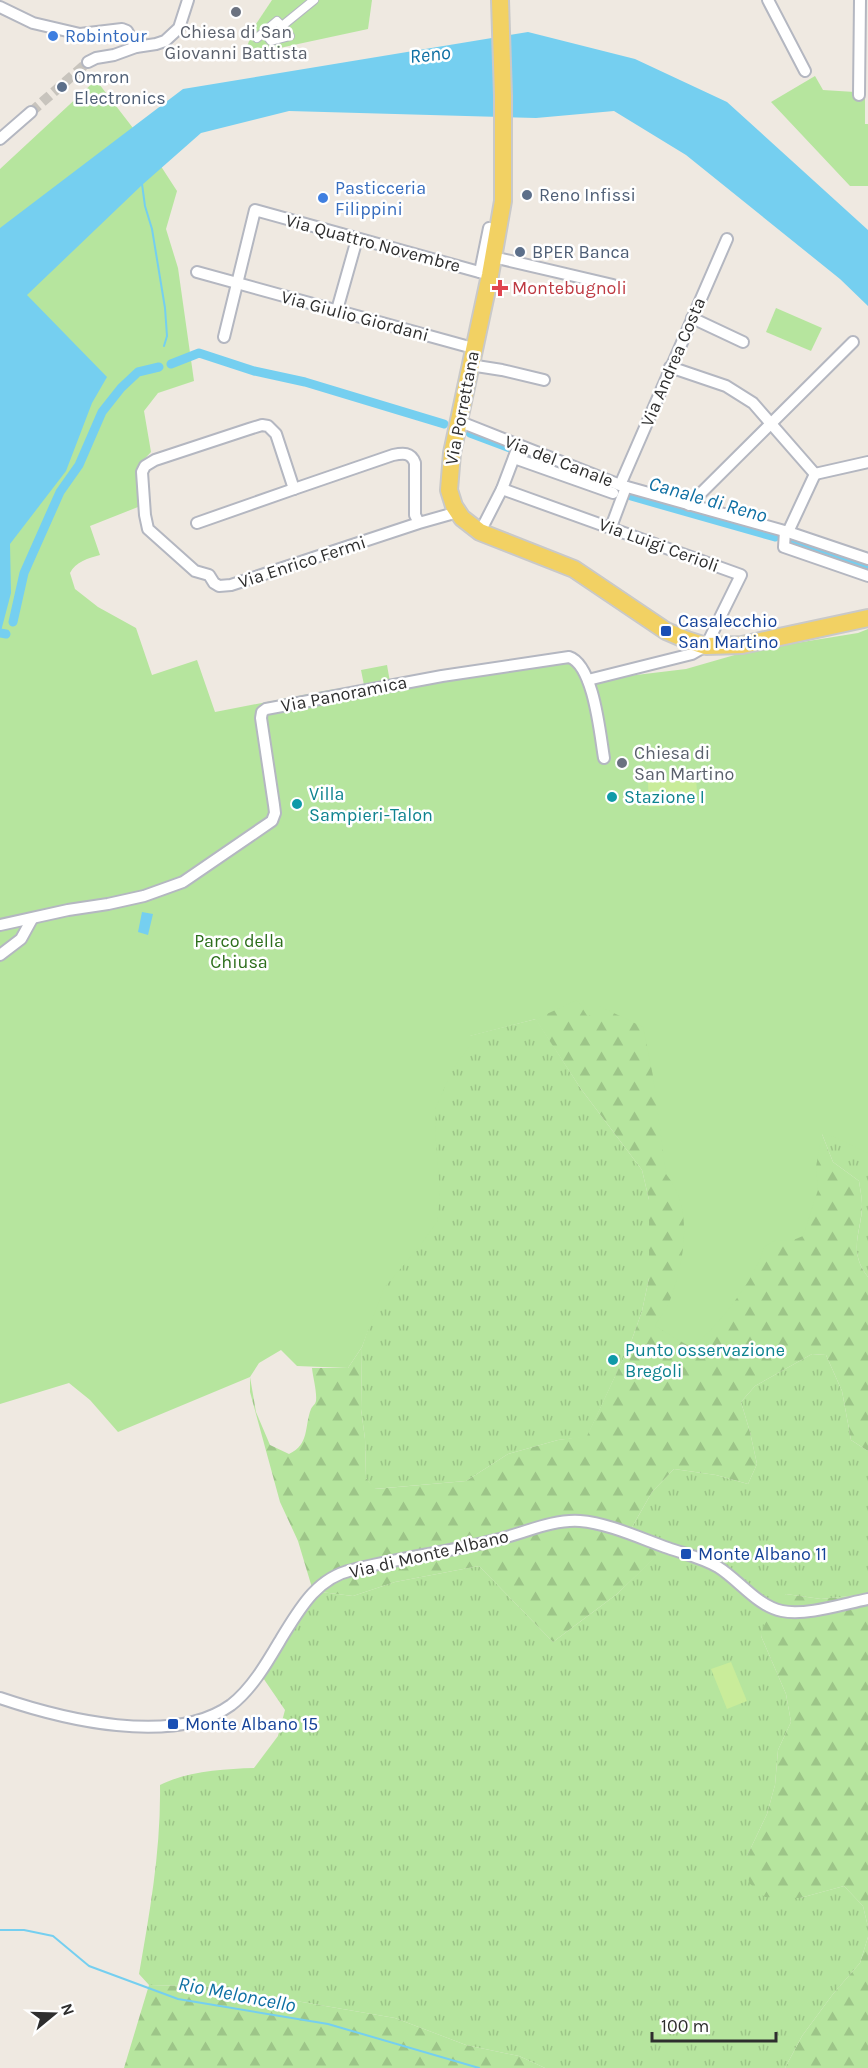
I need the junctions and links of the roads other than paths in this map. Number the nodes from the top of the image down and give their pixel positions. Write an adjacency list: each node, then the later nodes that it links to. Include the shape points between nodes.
1 (188, 0): 8 (street, via 179,28 172,36 156,44)
2 (314, 0): 7 (street)
3 (768, 0): 10 (street)
4 (860, 0): 11 (street)
5 (500, 4): 17 (main road, Via Porrettana, via 505,183)
6 (0, 7): 8 (street, via 33,23 80,34 122,29)
7 (282, 26): 7 (street, via 277,21 261,35 271,41 290,36)
8 (136, 46): 9 (street)
9 (88, 62)
10 (805, 71)
11 (859, 95)
12 (31, 112): 13 (street)
13 (0, 139)
14 (489, 228): 19 (street)
15 (727, 239): 23 (street, Via Andrea Costa)
16 (357, 240): 19 (street, Via Quattro Novembre); 20 (street, Via Quattro Novembre, via 255,210); 22 (street)
17 (493, 257): 19 (main road, Via Porrettana); 21 (street)
18 (197, 273): 20 (street, Via Giulio Giordani)
19 (485, 274): 27 (main road, Via Porrettana)
20 (237, 284): 22 (street, Via Giulio Giordani); 24 (street)
21 (613, 285)
22 (337, 310): 27 (street, Via Giulio Giordani)
23 (692, 318): 25 (street); 28 (street, Via Andrea Costa)
24 (224, 337)
25 (743, 342)
26 (853, 342): 31 (street)
27 (472, 356): 29 (street, Via Giulio Giordani); 30 (main road, Via Porrettana)
28 (670, 366): 31 (street, via 726,386 753,403); 38 (street, Via Andrea Costa)
29 (544, 380)
30 (458, 421): 32 (street, Via del Canale); 40 (main road, Via Porrettana, via 449,479 450,496)
31 (771, 422): 35 (street); 39 (street)
32 (518, 446): 33 (street); 38 (street, Via del Canale)
33 (514, 458): 37 (street); 38 (street)
34 (868, 462): 35 (street)
35 (815, 474): 44 (street)
36 (294, 489): 41 (street); 42 (street, via 406,454 414,459 415,515); 42 (street, Via Enrico Fermi, via 276,434 262,425 149,462 142,472 148,529 195,571 209,575 219,586)
37 (502, 489): 43 (street, Via Luigi Cerioli); 45 (street)
38 (620, 489): 39 (street, Via del Canale); 43 (street, Via Andrea Costa)
39 (689, 505): 44 (street, Via del Canale)
40 (458, 512): 42 (street); 45 (main road)
41 (197, 523)
42 (419, 524)
43 (611, 527): 49 (street, Via Luigi Cerioli, via 741,575)
44 (786, 531): 46 (street, Via del Canale); 47 (street, via 784,547)
45 (480, 532): 49 (main road, via 574,569 666,631)
46 (868, 559)
47 (868, 576)
48 (868, 618): 49 (main road, via 742,645)
49 (706, 646): 50 (street, via 683,657)
50 (588, 680): 51 (street); 52 (street, Via Panoramica, via 579,663 565,657 264,710 261,718 274,805 272,821 183,882 144,896)
51 (604, 758)
52 (32, 919): 53 (street, Via Panoramica); 54 (street, via 21,939)
53 (0, 926)
54 (0, 955)
55 (868, 1599): 56 (street, Via di Monte Albano, via 800,1612 782,1611 769,1607 717,1566 702,1559 611,1529 567,1521 348,1570 325,1582 294,1616 252,1683 223,1710 201,1718 173,1725 118,1726)
56 (0, 1698)

